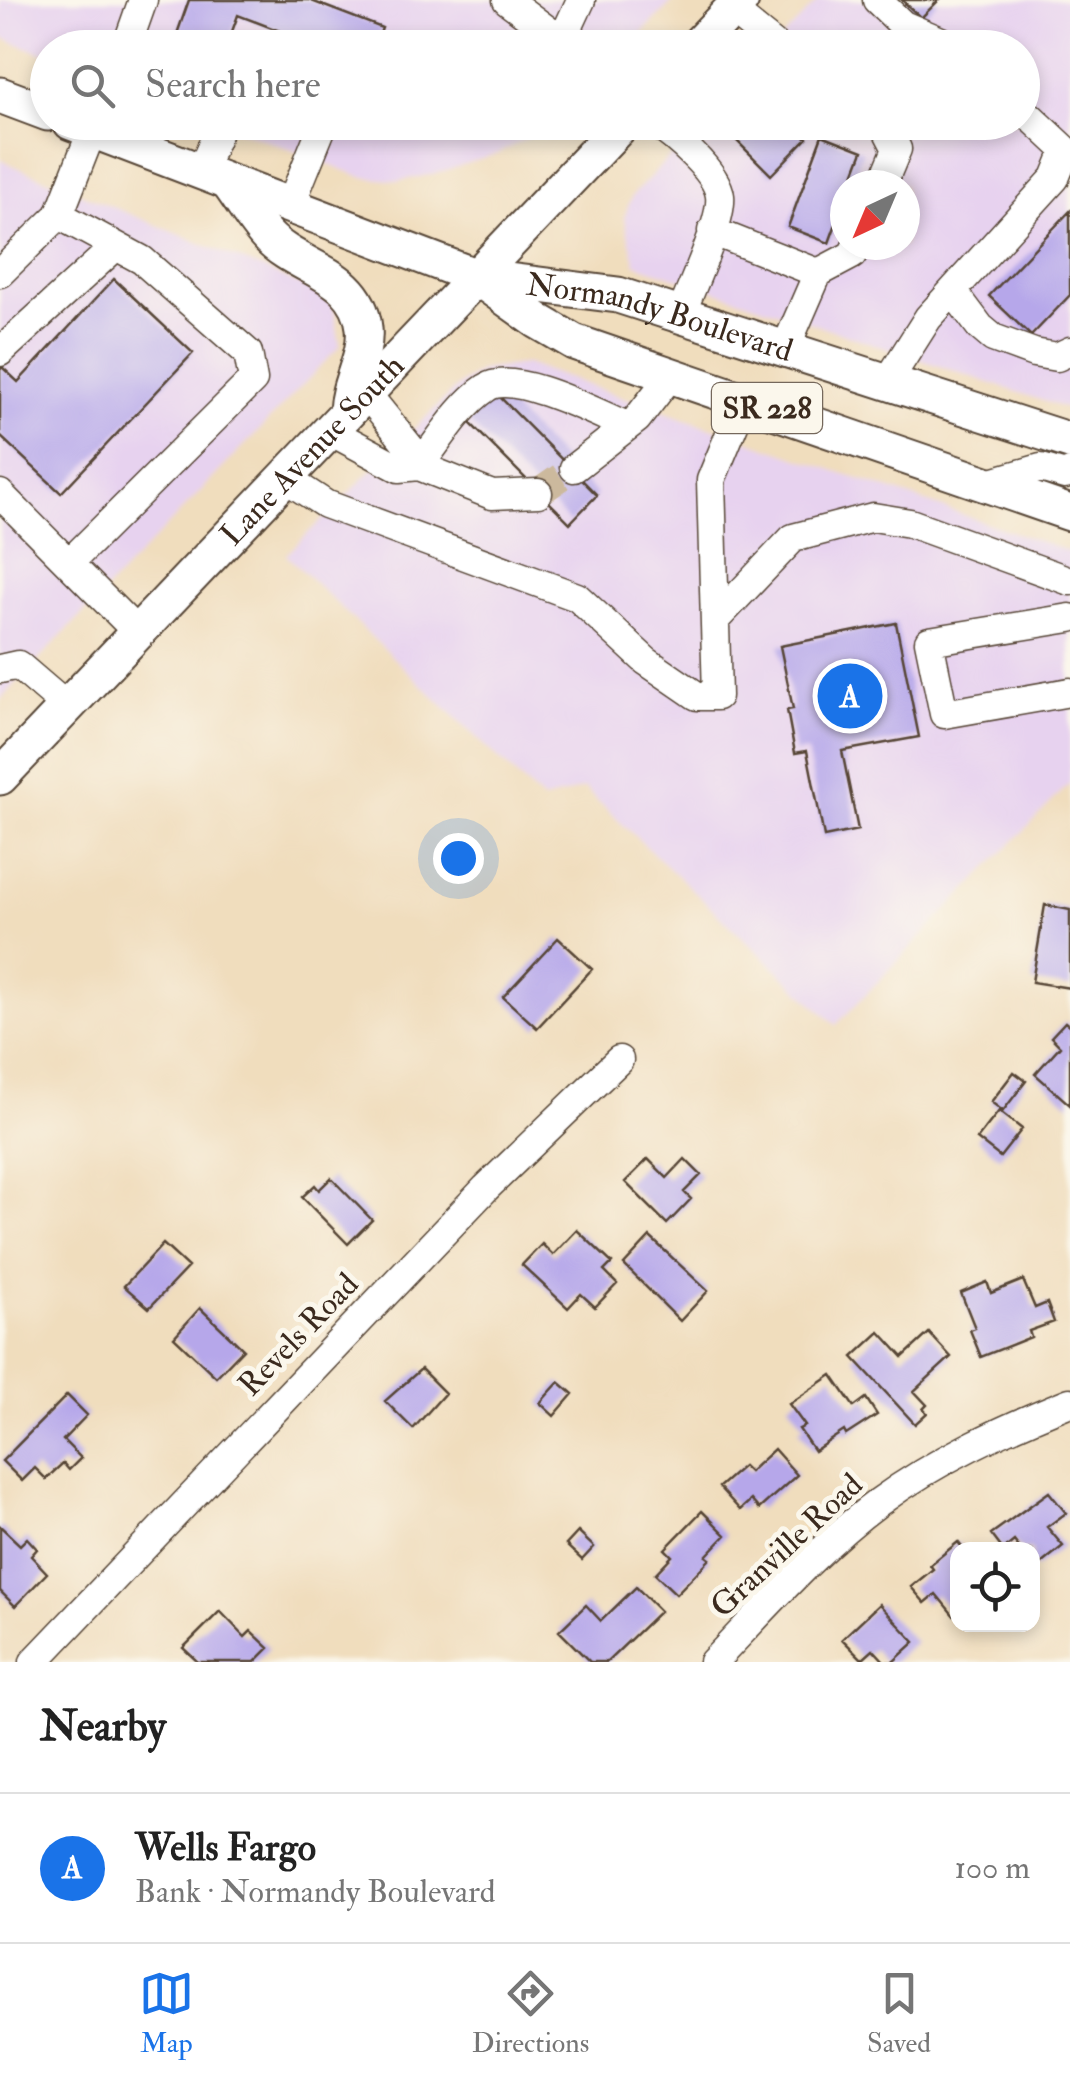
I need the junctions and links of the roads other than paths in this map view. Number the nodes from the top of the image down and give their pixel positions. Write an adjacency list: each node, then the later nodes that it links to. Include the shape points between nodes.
1 (143, 0): 6 (street)
2 (507, 0): 7 (street)
3 (581, 0): 8 (street)
4 (876, 0): 11 (street)
5 (736, 5): 9 (main road); 10 (street)
6 (132, 30)
7 (544, 30)
8 (568, 30)
9 (712, 30)
10 (760, 30)
11 (914, 30)
12 (0, 95): 13 (main road)
13 (30, 107)
14 (1040, 126): 22 (street)
15 (79, 140): 26 (street)
16 (118, 140): 24 (main road, Normandy Boulevard / SR 228)
17 (220, 140): 24 (street)
18 (317, 140): 25 (street)
19 (607, 140): 32 (main road, Lane Avenue South)
20 (680, 140): 27 (street, via 718,186)
21 (893, 140): 23 (street, via 897,148)
22 (1068, 152): 33 (street, via 1056,178)
23 (888, 170)
24 (216, 178): 25 (main road, Normandy Boulevard / SR 228); 41 (main road, via 268,238 360,304 364,347)
25 (290, 206): 32 (main road, Normandy Boulevard / SR 228)
26 (60, 215): 28 (street); 31 (street)
27 (712, 231): 30 (street); 34 (street)
28 (116, 246): 37 (street); 52 (street, via 142,260 248,353 253,380)
29 (842, 260): 30 (street)
30 (818, 272): 35 (street)
31 (0, 273)
32 (476, 278): 34 (main road, Normandy Boulevard / SR 228, via 618,295); 38 (main road, Normandy Boulevard / SR 228, via 574,342); 41 (main road, Lane Avenue South)
33 (953, 291): 36 (street, via 993,338 1057,357); 39 (street)
34 (680, 315): 35 (main road, Normandy Boulevard / SR 228)
35 (785, 349): 39 (main road, Normandy Boulevard / SR 228)
36 (1070, 350)
37 (0, 352)
38 (671, 375): 40 (main road, Normandy Boulevard / SR 228); 42 (street)
39 (888, 381): 43 (main road, Normandy Boulevard / SR 228)
40 (744, 400): 48 (main road, Normandy Boulevard / SR 228); 55 (street, via 712,480)
41 (347, 413): 44 (street, via 412,450); 44 (street, via 399,468); 47 (main road, Lane Avenue South)
42 (627, 426): 44 (street, via 506,381 488,386); 45 (street)
43 (1070, 441)
44 (418, 466): 49 (street, via 492,494)
45 (574, 468)
46 (1070, 472): 48 (street, via 1041,468)
47 (285, 478): 55 (street, via 325,504 578,597 646,661 697,696 718,696); 56 (main road, Lane Avenue South)
48 (985, 484): 51 (main road, Normandy Boulevard / SR 228)
49 (538, 492)
50 (0, 494): 52 (street)
51 (1070, 512)
52 (70, 563): 56 (street)
53 (1070, 581): 55 (street, via 910,523 873,517 793,538)
54 (1070, 618): 58 (street, via 929,641 944,714)
55 (716, 620)
56 (138, 633): 59 (main road, Lane Avenue South)
57 (0, 669): 59 (street, via 18,664)
58 (1070, 692)
59 (67, 707): 60 (main road, Lane Avenue South)
60 (0, 777)
61 (619, 1060): 63 (street, Revels Road, via 486,1188)
62 (1070, 1402): 64 (street, Granville Road, via 967,1448 878,1502)
63 (34, 1662)
64 (713, 1662)

